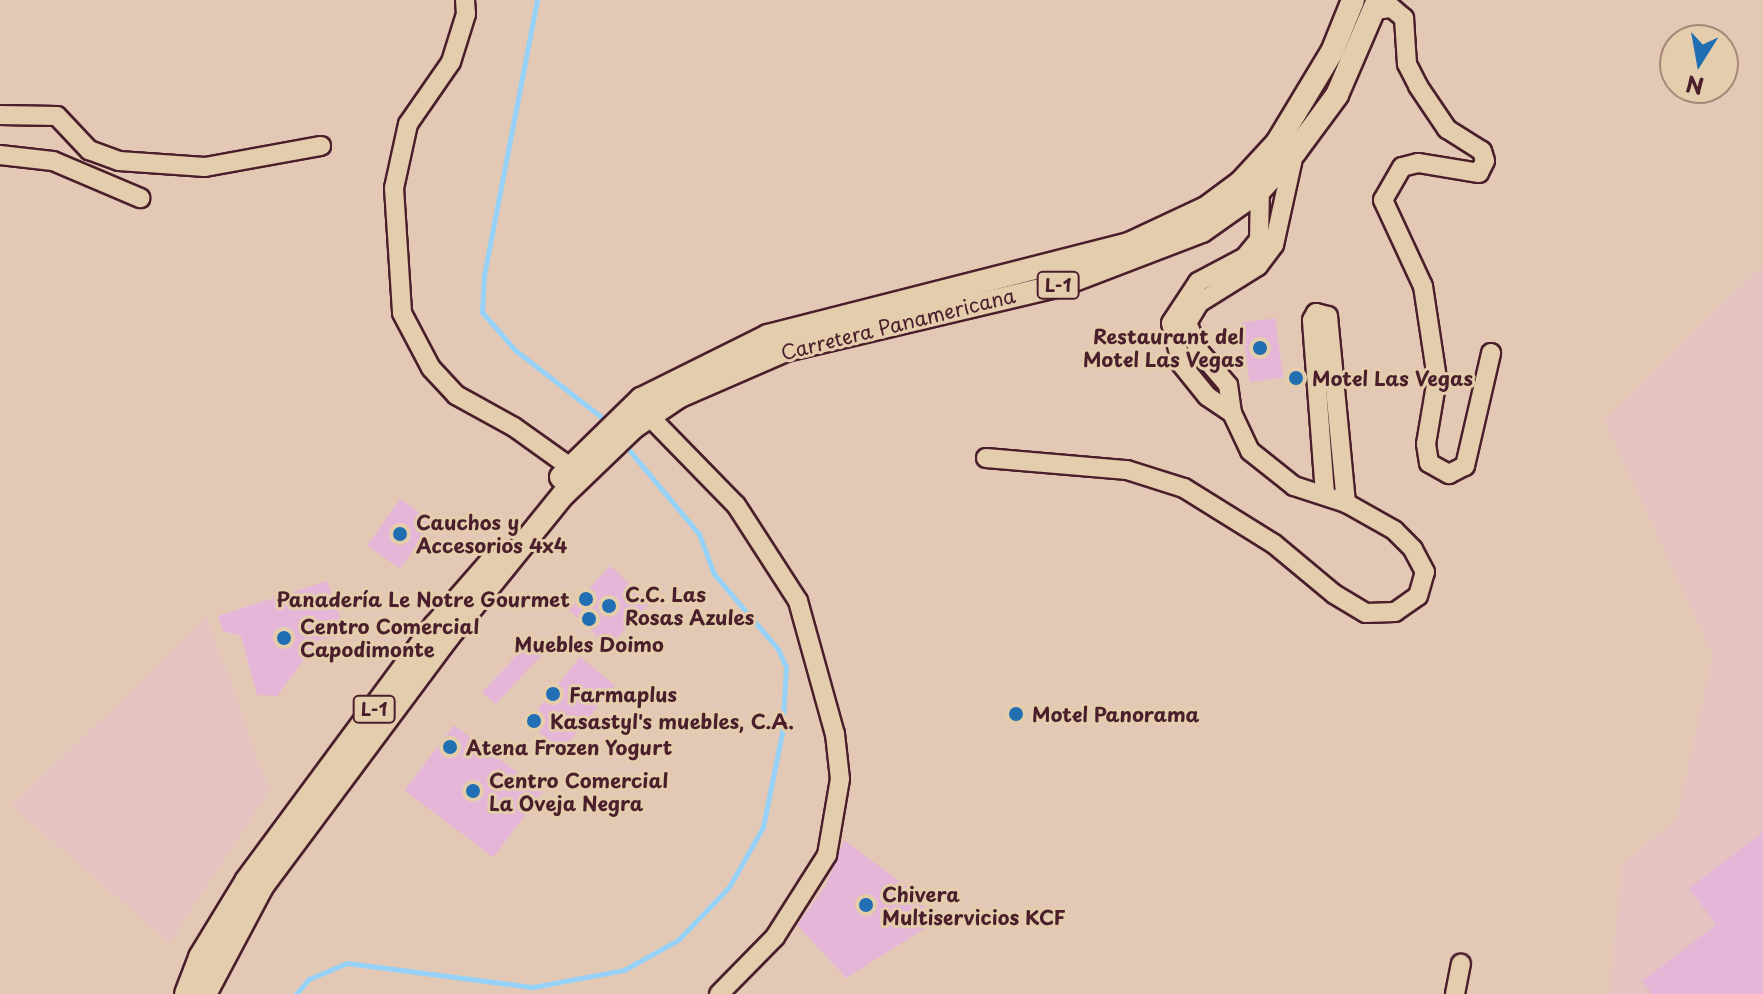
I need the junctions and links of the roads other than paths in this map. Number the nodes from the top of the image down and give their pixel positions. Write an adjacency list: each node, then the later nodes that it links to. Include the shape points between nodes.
1 (465, 0): 15 (street, via 466,14 451,62 408,124 394,188 402,313 431,368 456,395)
2 (1353, 0): 12 (main road, Carretera Panamericana / L-1, via 1332,52 1277,143 1241,182 1206,208 1129,244 768,336 661,385)
3 (1377, 5): 6 (main road, Carretera Panamericana / L-1, via 1337,95); 10 (street, via 1404,18 1407,64 1433,112 1447,129 1482,151 1485,161 1479,173 1426,163 1402,167 1383,200 1423,286 1437,379 1426,444 1429,463 1449,474 1465,466)
4 (0, 115): 5 (street, via 57,116 89,150 119,161 205,167)
5 (321, 146)
6 (1295, 152): 8 (main road, Carretera Panamericana / L-1); 11 (street, via 1274,245 1258,266 1199,303 1187,323 1199,351 1228,385)
7 (0, 155): 9 (street, via 53,161)
8 (1260, 190): 11 (street, via 1259,240 1245,257 1198,282 1171,323 1182,365 1207,396); 12 (main road, Carretera Panamericana / L-1, via 1202,231 1138,258 1061,285 786,350)
9 (140, 198)
10 (1491, 353)
11 (1232, 413): 16 (street, via 1250,451 1270,472 1294,486)
12 (635, 419): 13 (main road, Carretera Panamericana / L-1); 21 (street, via 736,505 798,601 835,734 840,779 827,855 775,937)
13 (597, 449): 15 (main road, Carretera Panamericana / L-1); 20 (main road, Carretera Panamericana / L-1, via 447,638 263,885)
14 (986, 458): 17 (street, via 1084,463 1184,488 1274,544 1366,613 1395,612 1418,596 1425,572 1413,549 1394,530)
15 (570, 467): 19 (main road, Carretera Panamericana / L-1, via 435,626 247,880 200,957)
16 (1325, 494): 17 (street); 17 (street, via 1312,320 1316,313 1328,316)
17 (1346, 503)
18 (1461, 964): 22 (street)
19 (186, 994)
20 (205, 994)
21 (719, 994)
22 (1455, 994)

